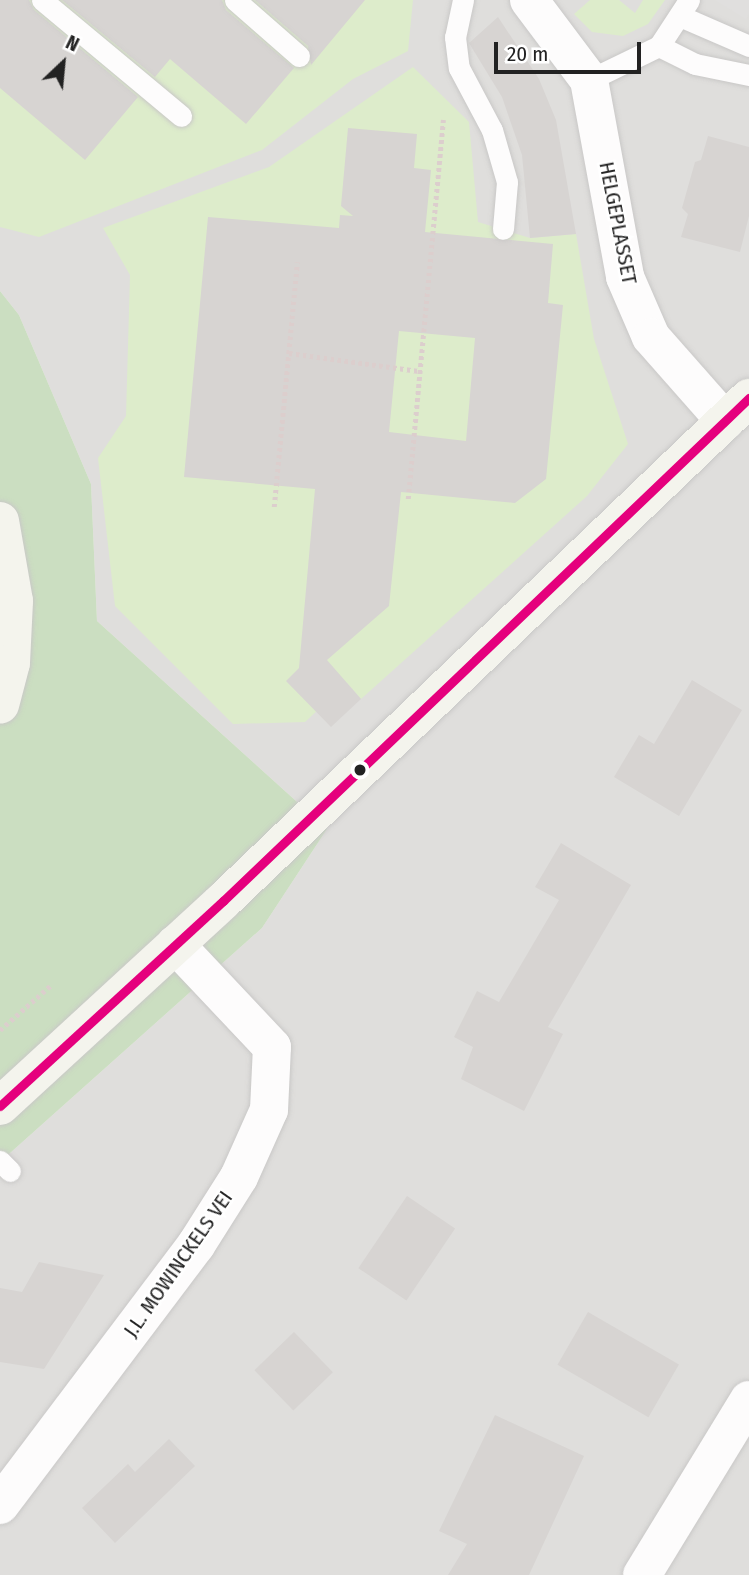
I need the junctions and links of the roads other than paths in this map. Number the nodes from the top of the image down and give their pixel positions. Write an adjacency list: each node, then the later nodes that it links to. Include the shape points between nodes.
1 (41, 0): 11 (lane)
2 (235, 0): 8 (lane)
3 (463, 0): 12 (lane, via 455,37 459,68 492,130 507,181)
4 (529, 0): 10 (street, HELGEPLASSET)
5 (684, 8): 6 (lane); 7 (lane)
6 (659, 46): 9 (lane, via 695,64); 10 (lane)
7 (749, 46)
8 (299, 56)
9 (749, 75)
10 (589, 80): 13 (street, HELGEPLASSET, via 625,277 651,337)
11 (181, 116)
12 (503, 229)
13 (737, 409): 16 (main road)
14 (0, 521): 15 (main road, via 14,601 10,663)
15 (0, 705)
16 (175, 944): 17 (main road); 19 (street, J.L. MOWINCKELS VEI, via 272,1047 269,1110 239,1177 196,1245)
17 (0, 1106)
18 (749, 1400): 20 (street)
19 (0, 1505)
20 (642, 1575)

